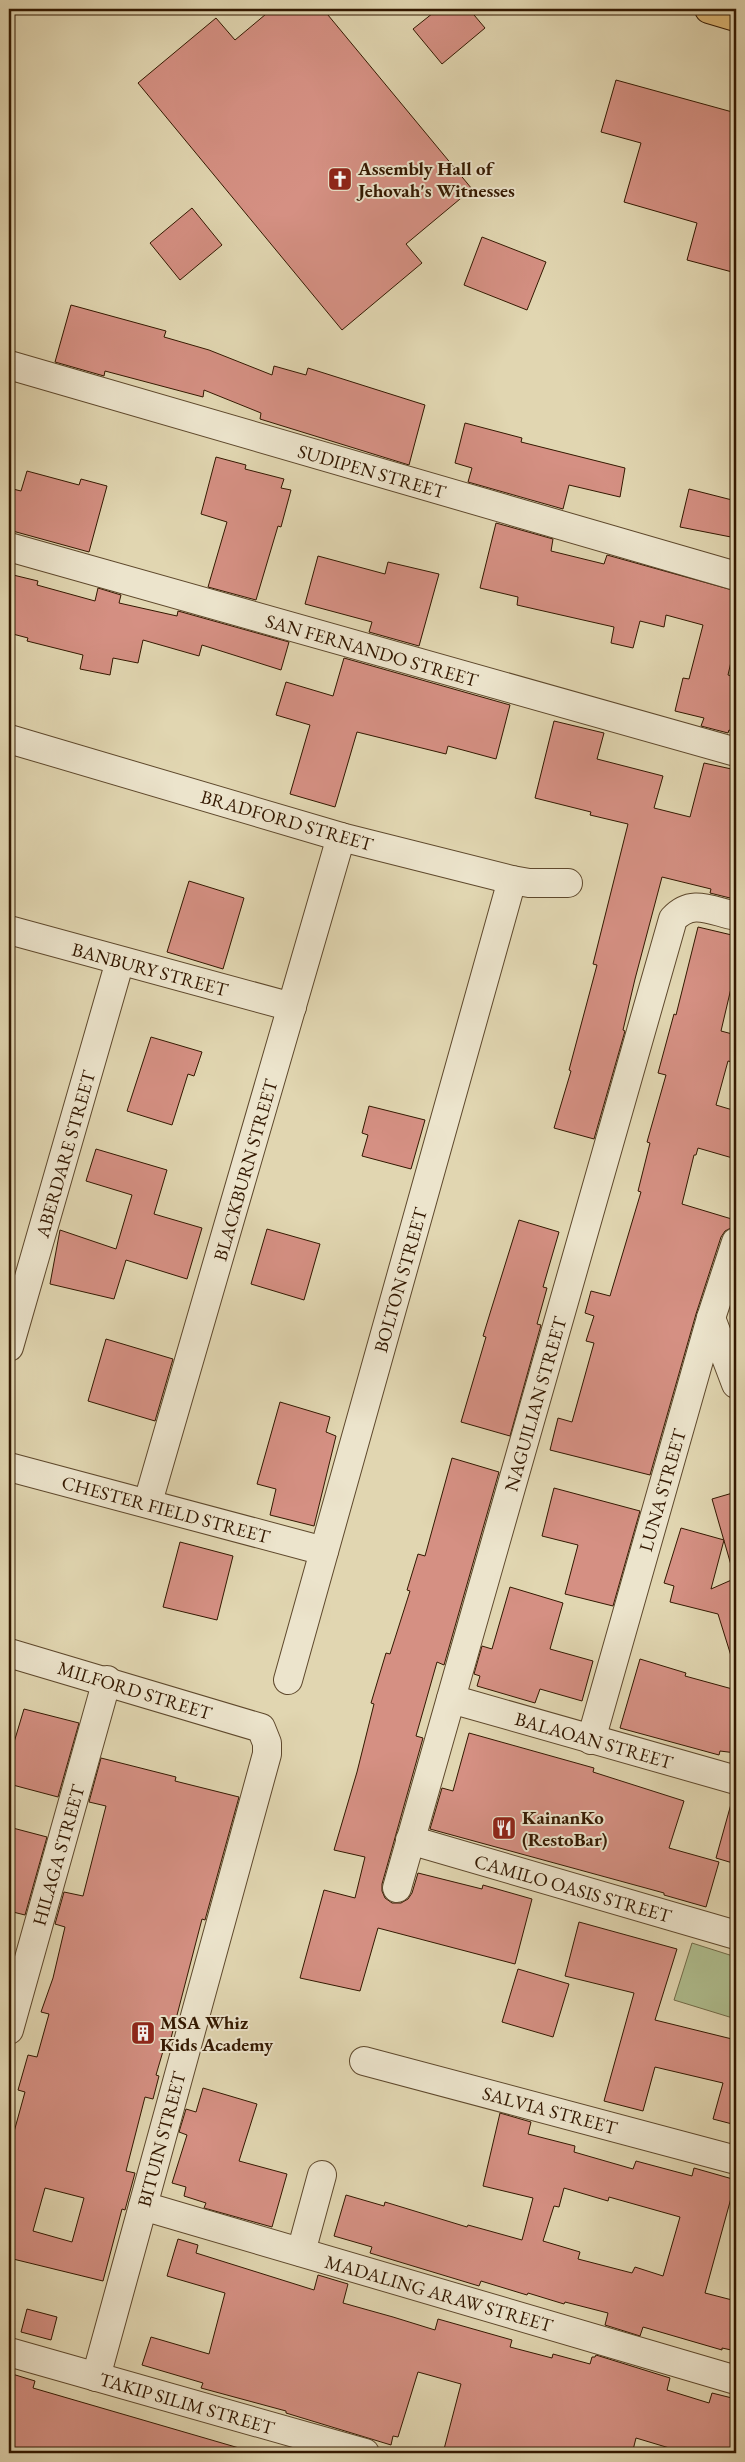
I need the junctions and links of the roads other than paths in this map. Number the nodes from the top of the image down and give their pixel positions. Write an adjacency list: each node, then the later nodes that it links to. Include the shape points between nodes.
1 (709, 9): 2 (main road)
2 (736, 17)
3 (9, 365): 5 (street, SUDIPEN STREET)
4 (9, 548): 7 (street, SAN FERNANDO STREET)
5 (736, 576)
6 (9, 739): 8 (street, BRADFORD STREET)
7 (736, 752)
8 (341, 837): 9 (street, BRADFORD STREET); 14 (street, BLACKBURN STREET)
9 (512, 880): 10 (street, BRADFORD STREET); 22 (street, BOLTON STREET)
10 (568, 883)
11 (736, 916): 26 (street, NAGUILIAN STREET, via 686,907 673,919)
12 (9, 930): 13 (street, BANBURY STREET)
13 (120, 961): 14 (street, BANBURY STREET); 16 (street, ABERDARE STREET)
14 (292, 1007): 21 (street, BLACKBURN STREET)
15 (736, 1242): 17 (street, LUNA STREET)
16 (18, 1278): 18 (street, ABERDARE STREET)
17 (711, 1318): 19 (street); 28 (street, LUNA STREET)
18 (9, 1346)
19 (736, 1384)
20 (9, 1467): 21 (street, CHESTER FIELD STREET)
21 (148, 1502): 22 (street, CHESTER FIELD STREET)
22 (324, 1551): 25 (street, BOLTON STREET)
23 (9, 1653): 24 (street, MILFORD STREET)
24 (107, 1680): 27 (street, MILFORD STREET); 33 (street, HILAGA STREET)
25 (288, 1680)
26 (451, 1699): 28 (street, BALAOAN STREET); 30 (street, NAGUILIAN STREET)
27 (261, 1728): 37 (street, BITUIN STREET, via 267,1754)
28 (591, 1740): 29 (street, BALAOAN STREET)
29 (736, 1780)
30 (410, 1840): 31 (street, NAGUILIAN STREET); 32 (street, CAMILO OASIS STREET)
31 (397, 1888)
32 (736, 1935)
33 (9, 2030)
34 (364, 2061): 35 (street, SALVIA STREET)
35 (736, 2160)
36 (322, 2175): 38 (street)
37 (142, 2206): 38 (street, MADALING ARAW STREET); 40 (street, BITUIN STREET)
38 (301, 2252): 41 (street, MADALING ARAW STREET)
39 (9, 2352): 40 (street, TAKIP SILIM STREET)
40 (96, 2377): 42 (street, TAKIP SILIM STREET)
41 (736, 2380)
42 (365, 2453)

